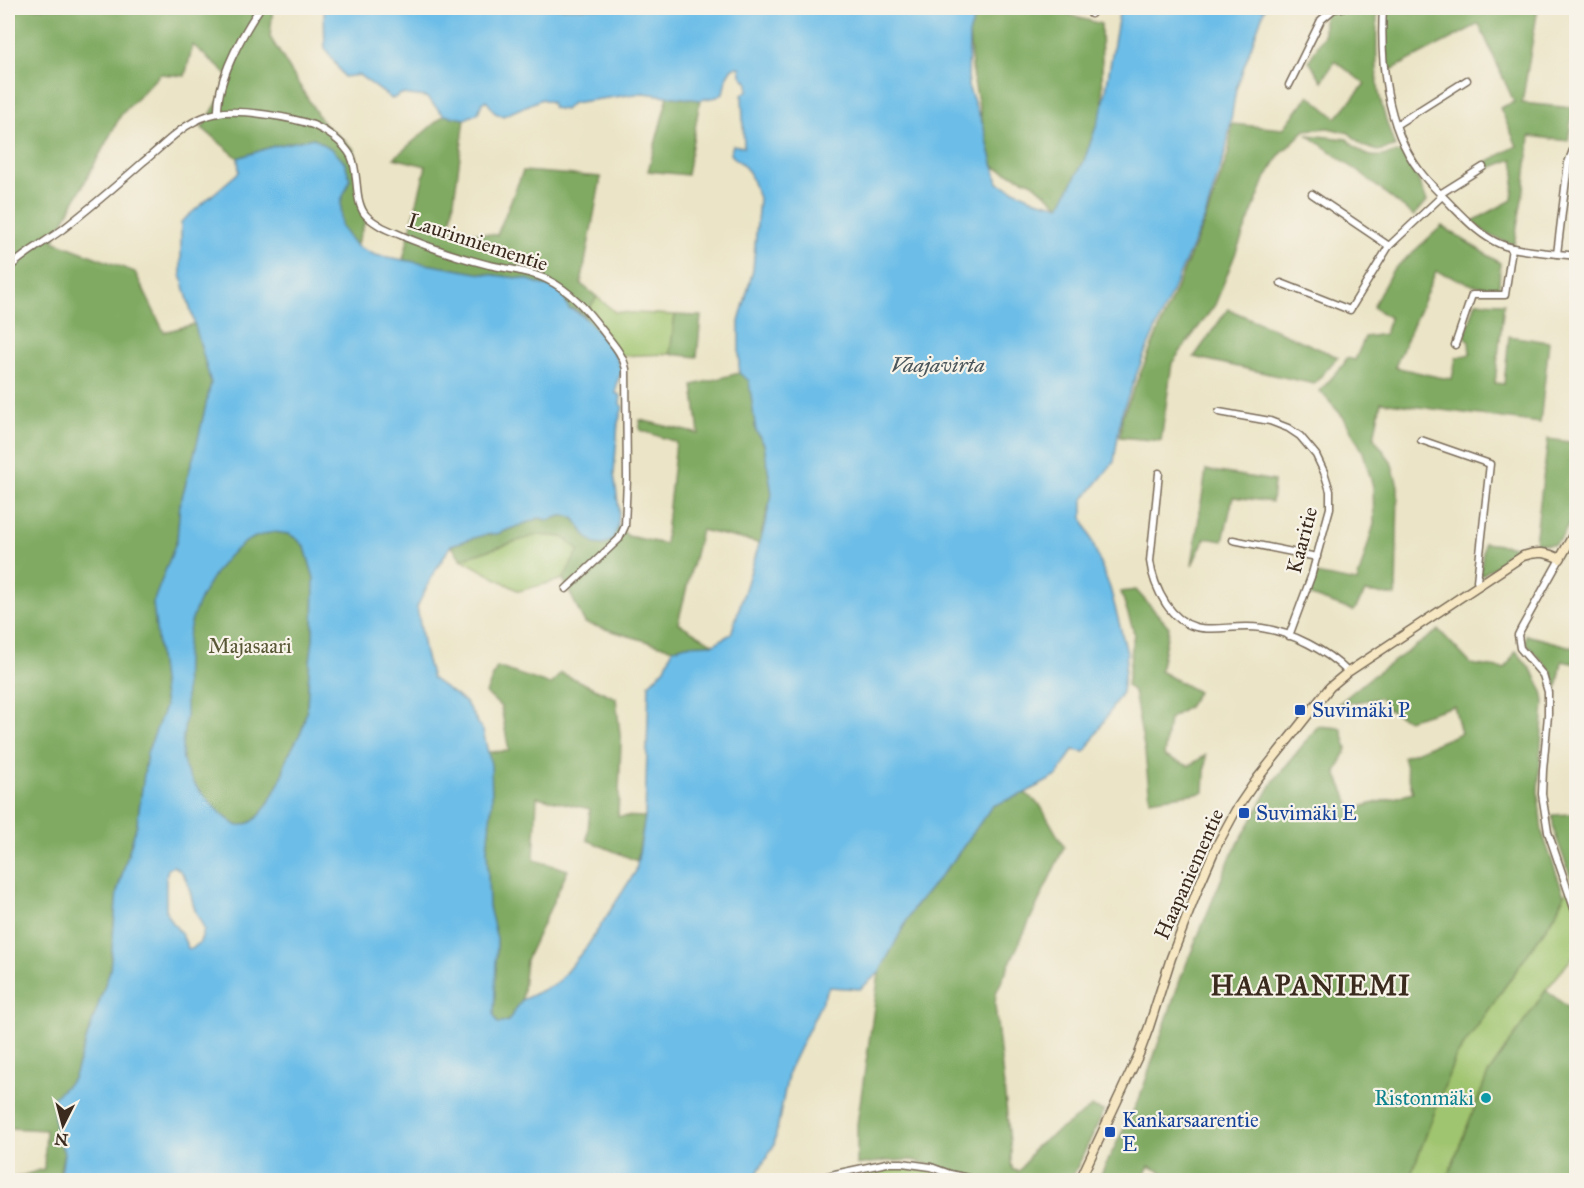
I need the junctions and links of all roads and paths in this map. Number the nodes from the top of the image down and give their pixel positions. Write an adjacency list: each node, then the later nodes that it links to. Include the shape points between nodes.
1 (260, 8): 10 (street, via 227,70)
2 (1096, 8): 7 (street)
3 (1342, 8): 9 (street, via 1334,9 1321,20)
4 (1368, 8): 5 (street)
5 (1383, 8): 6 (street); 11 (street, via 1386,88)
6 (1437, 8)
7 (1091, 14)
8 (1467, 80): 11 (street)
9 (1289, 85)
10 (218, 113): 20 (street, Laurinniementie, via 182,128 61,230); 31 (street, Laurinniementie, via 259,114 311,124 333,136 351,156 364,213 374,222 434,249 546,279 576,298 617,349 626,369 625,526 619,539)
11 (1396, 125): 15 (street, via 1409,156)
12 (1573, 150): 18 (street)
13 (1483, 166): 15 (street)
14 (1312, 194): 16 (street)
15 (1441, 195): 16 (street); 17 (street, via 1488,239)
16 (1389, 246): 21 (street, via 1350,310)
17 (1512, 248): 18 (street); 22 (street, via 1505,295 1472,295)
18 (1557, 254): 19 (street)
19 (1576, 256)
20 (8, 269)
21 (1281, 283)
22 (1455, 345)
23 (1219, 412): 28 (street, Kaaritie, via 1288,428 1316,455 1330,491 1330,508)
24 (1421, 440): 30 (street, via 1490,464)
25 (1159, 473): 32 (street, via 1151,574 1177,617 1187,625 1205,629 1244,626)
26 (1576, 530): 29 (street)
27 (1233, 540): 28 (street)
28 (1317, 557): 32 (street, Kaaritie)
29 (1560, 559): 30 (street, Haapaniementie, via 1529,553); 34 (street, via 1518,640 1546,683 1549,702 1542,794 1548,832)
30 (1479, 585): 33 (street, Haapaniementie)
31 (566, 589)
32 (1289, 636): 33 (street, via 1324,653)
33 (1348, 672): 37 (street, Haapaniementie, via 1330,687 1257,779 1215,849 1138,1054)
34 (1576, 914)
35 (818, 1180): 36 (street, via 886,1163 902,1163)
36 (977, 1180)
37 (1080, 1180)

